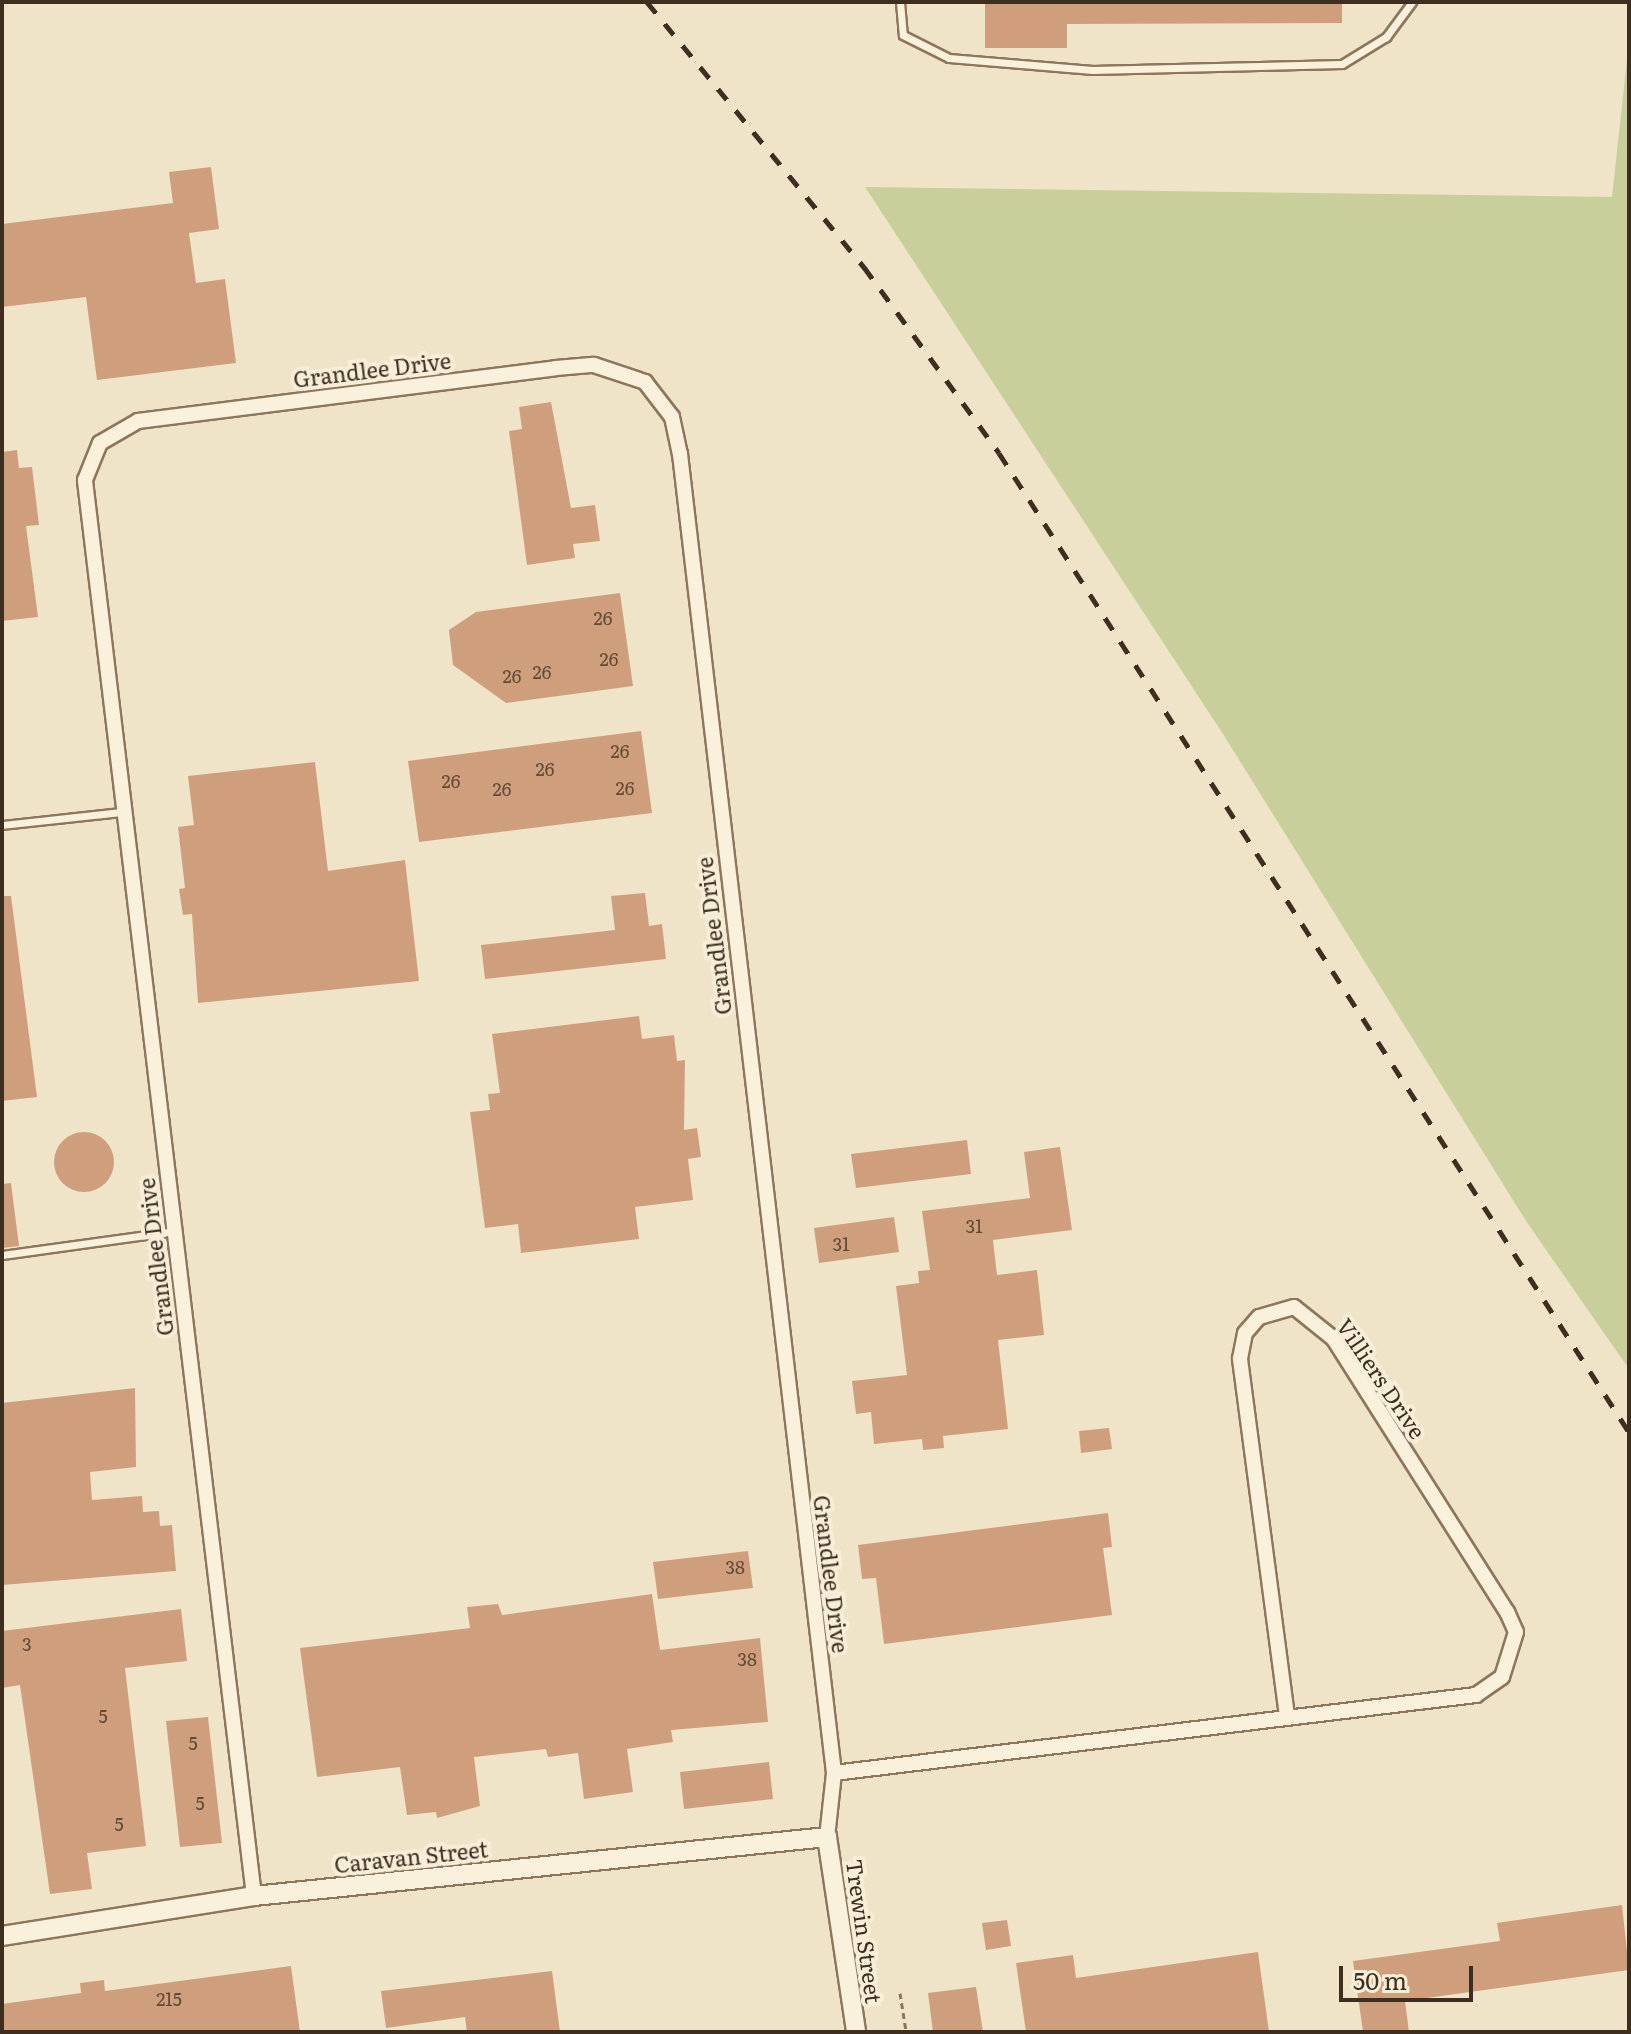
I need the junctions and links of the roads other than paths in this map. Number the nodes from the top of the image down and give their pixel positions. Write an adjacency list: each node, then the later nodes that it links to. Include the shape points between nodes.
1 (900, 2): 2 (lane, via 903,35 949,58 1092,70 1342,64 1386,37)
2 (1412, 2)
3 (122, 812): 4 (lane); 5 (street, Grandlee Drive); 8 (street, Grandlee Drive, via 84,495 92,456 115,431 138,421 594,365 636,376 662,396 680,454)
4 (2, 825)
5 (174, 1231): 6 (lane); 10 (street, Grandlee Drive)
6 (2, 1255)
7 (1287, 1716): 7 (street, Villiers Drive, via 1476,1695 1502,1677 1516,1632 1334,1339 1294,1307 1259,1317 1245,1333 1240,1359); 8 (street, Villiers Drive)
8 (834, 1773): 9 (street, Grandlee Drive)
9 (827, 1837): 10 (street, Caravan Street); 12 (street, Trewin Street)
10 (254, 1896): 11 (street, Caravan Street)
11 (2, 1936)
12 (856, 2032)

